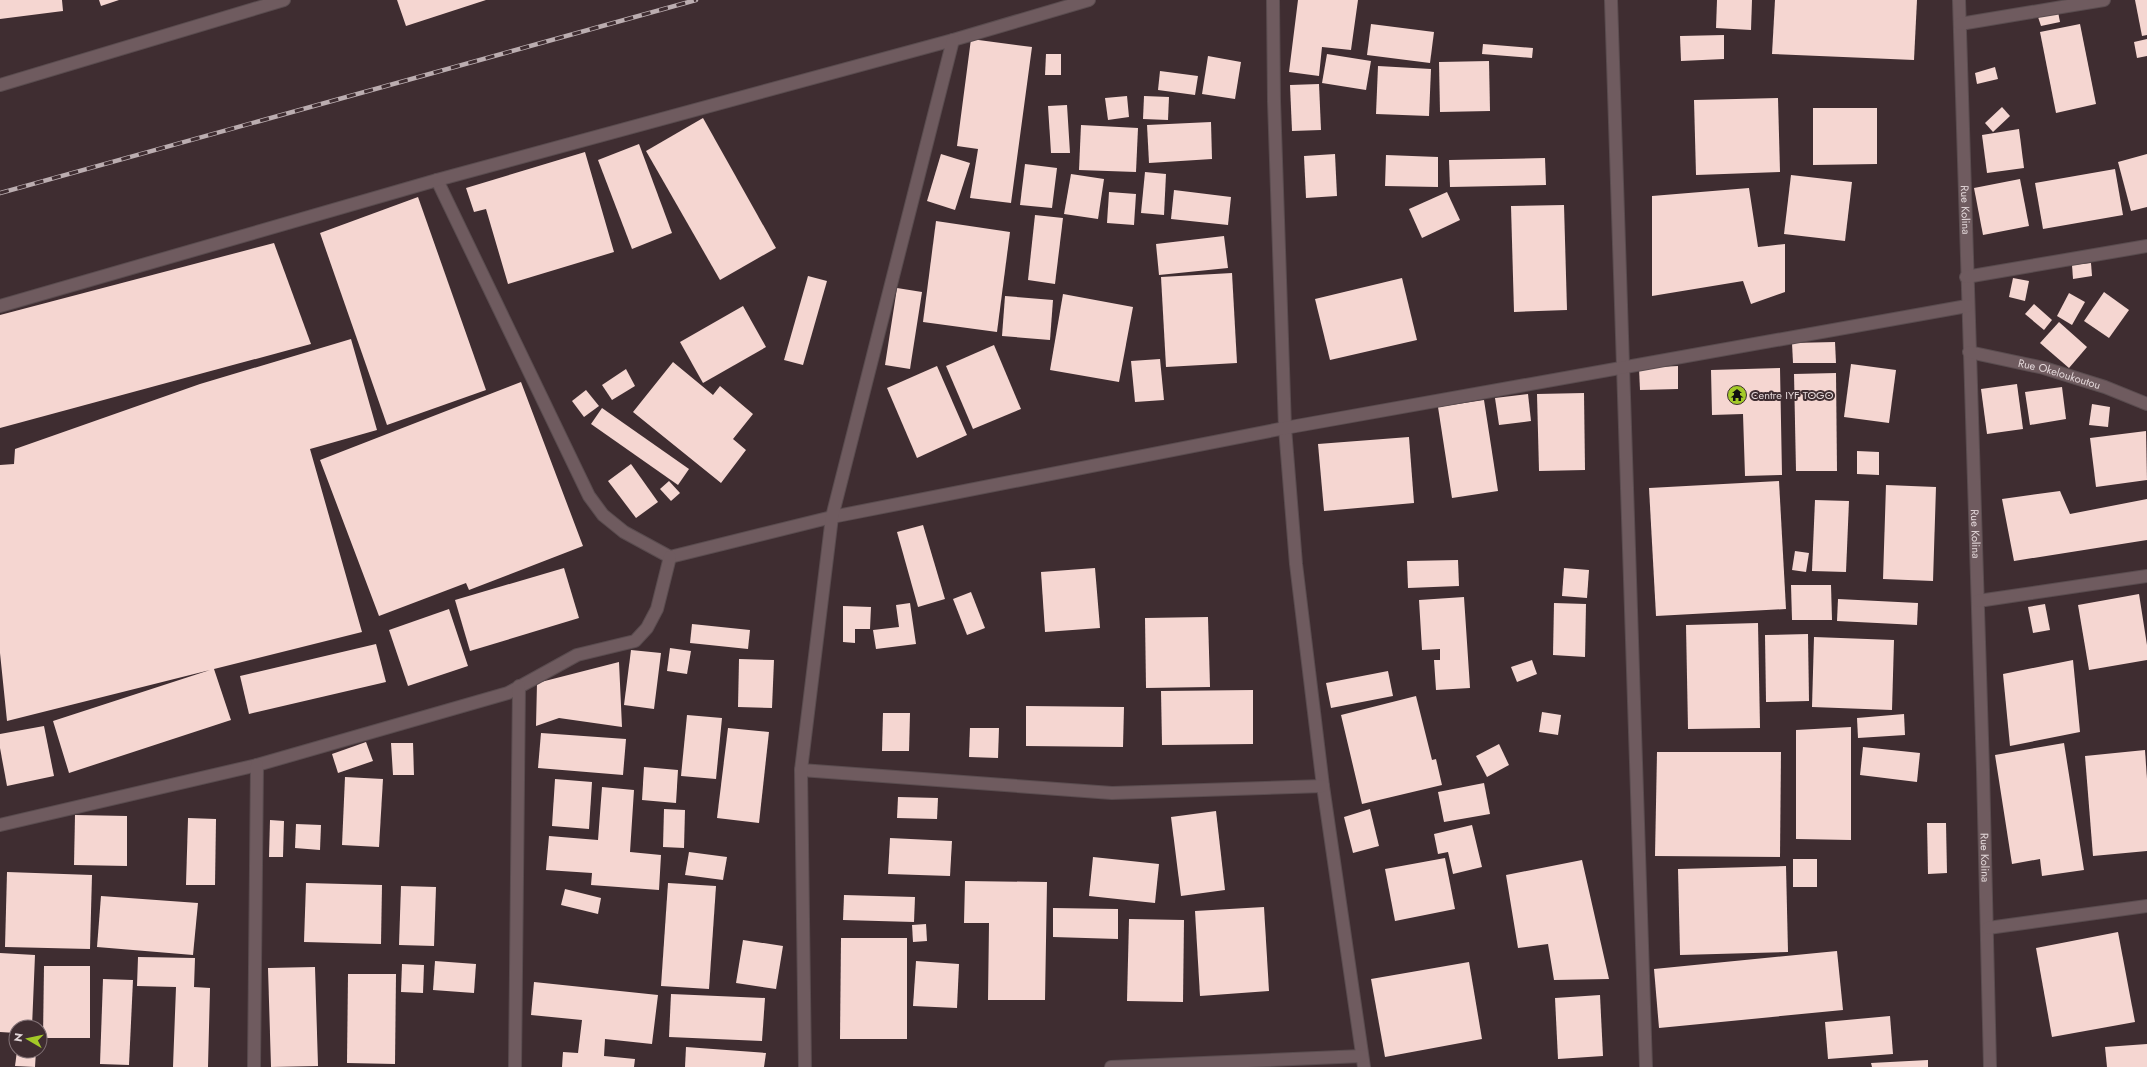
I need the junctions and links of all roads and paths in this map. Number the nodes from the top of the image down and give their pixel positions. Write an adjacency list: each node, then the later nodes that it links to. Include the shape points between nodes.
1 (284, 0): 9 (street)
2 (1089, 0): 8 (street)
3 (1273, 0): 18 (street)
4 (1611, 0): 16 (street)
5 (1959, 0): 7 (street, Rue Kolina)
6 (2104, 0): 7 (street)
7 (1960, 24): 12 (street, Rue Kolina)
8 (953, 40): 10 (street); 19 (street)
9 (0, 85)
10 (437, 180): 13 (street); 20 (street, via 589,496 603,515 624,532)
11 (2147, 246): 12 (street)
12 (1966, 277): 14 (street, Rue Kolina)
13 (0, 306)
14 (1967, 306): 15 (street, Rue Kolina); 16 (street)
15 (1969, 352): 17 (street, Rue Okeloukoutou, via 2044,368 2105,387); 22 (street, Rue Kolina)
16 (1622, 366): 18 (street); 35 (street)
17 (2147, 404)
18 (1285, 428): 19 (street); 26 (street, via 1296,564)
19 (832, 518): 20 (street); 25 (street)
20 (670, 557): 23 (street, via 657,609 647,628 634,641 577,655)
21 (2147, 576): 22 (street)
22 (1978, 601): 29 (street, Rue Kolina)
23 (519, 686): 24 (street, via 508,693); 32 (street)
24 (257, 765): 27 (street); 31 (street)
25 (801, 770): 26 (street, via 1112,793); 33 (street)
26 (1323, 786): 30 (street)
27 (0, 825)
28 (2147, 906): 29 (street)
29 (1988, 928): 36 (street, Rue Kolina)
30 (1363, 1062): 34 (street)
31 (254, 1067)
32 (515, 1067)
33 (805, 1067)
34 (1111, 1067)
35 (1646, 1067)
36 (1990, 1067)

